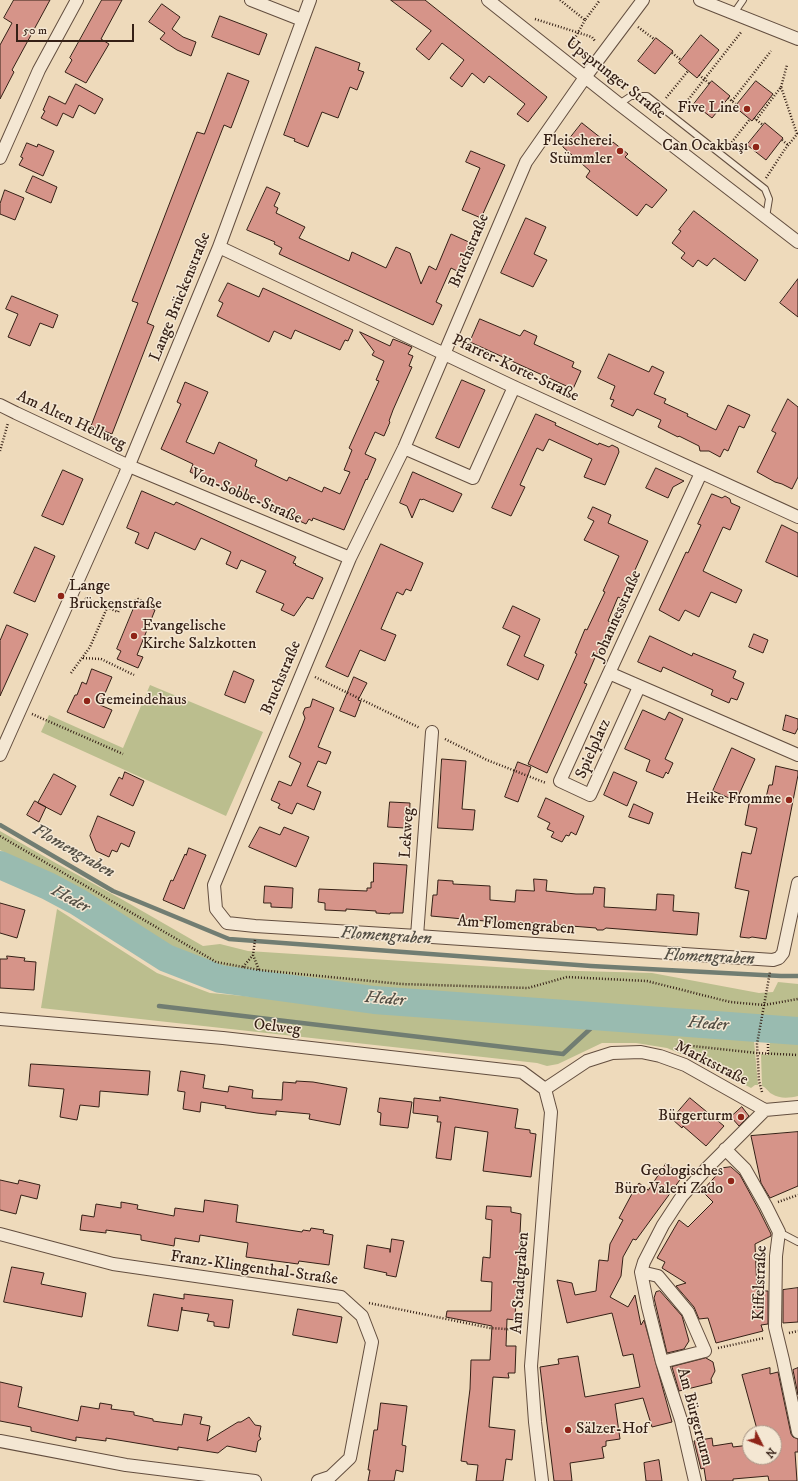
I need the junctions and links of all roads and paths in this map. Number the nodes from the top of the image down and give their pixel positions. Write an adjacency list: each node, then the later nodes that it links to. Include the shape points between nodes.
1 (77, 0): 43 (street, via 39,70)
2 (251, 0): 12 (street)
3 (310, 0): 12 (street, Lange Brückenstraße)
4 (488, 0): 14 (street, Upsprunger Straße)
5 (560, 0): 13 (path)
6 (600, 0): 13 (path)
7 (643, 0): 11 (street, Bruchstraße)
8 (700, 0): 10 (street)
9 (743, 0): 10 (lane)
10 (734, 13): 18 (street)
11 (629, 19): 17 (path); 20 (street, Bruchstraße)
12 (302, 20): 47 (street, Lange Brückenstraße)
13 (585, 20): 16 (path)
14 (518, 24): 16 (path, via 525,15); 22 (street, Upsprunger Straße)
15 (749, 29): 28 (path, via 742,31)
16 (578, 32): 20 (path, via 592,37); 22 (path)
17 (654, 39)
18 (798, 39)
19 (771, 51): 32 (path)
20 (604, 53): 27 (street, Bruchstraße)
21 (672, 53): 23 (path)
22 (563, 58): 27 (street, Upsprunger Straße)
23 (681, 60)
24 (787, 65): 30 (path)
25 (688, 71): 35 (path)
26 (699, 75): 28 (path)
27 (586, 76): 33 (street, Upsprunger Straße); 48 (street, Bruchstraße, via 526,162)
28 (704, 79): 29 (path); 36 (path)
29 (710, 84)
30 (781, 87): 38 (path, via 755,119); 39 (path)
31 (728, 98): 32 (path)
32 (732, 101): 34 (path)
33 (619, 104): 35 (lane, via 631,96 647,96); 45 (street, Upsprunger Straße)
34 (737, 105)
35 (660, 106): 36 (lane)
36 (674, 117): 42 (lane)
37 (750, 119): 42 (path)
38 (763, 126)
39 (797, 133): 41 (path)
40 (782, 140): 41 (path)
41 (788, 145): 44 (path)
42 (722, 155): 44 (lane)
43 (0, 158)
44 (761, 186): 45 (lane, via 769,199)
45 (766, 217): 46 (street, Upsprunger Straße)
46 (798, 242)
47 (219, 247): 48 (street, Pfarrer-Korte-Straße); 53 (street, Lange Brückenstraße)
48 (444, 353): 49 (street, Pfarrer-Korte-Straße); 51 (street, Bruchstraße)
49 (514, 387): 51 (street, via 473,478); 54 (street, Pfarrer-Korte-Straße)
50 (5, 408): 52 (path, via 8,425); 53 (street, Am Alten Hellweg)
51 (404, 448): 56 (street, Bruchstraße)
52 (0, 451)
53 (129, 466): 56 (street, Von-Sobbe-Straße); 57 (street, Lange Brückenstraße)
54 (701, 473): 55 (street, Pfarrer-Korte-Straße); 63 (street, Johannesstraße)
55 (798, 517)
56 (350, 558): 61 (street, Bruchstraße)
57 (72, 593): 58 (path); 69 (street, Lange Brückenstraße)
58 (107, 608): 59 (path, via 118,612 120,608 138,599); 60 (path)
59 (158, 608)
60 (83, 658): 62 (path); 64 (path, via 101,659)
61 (302, 671): 67 (path); 74 (street, Bruchstraße, via 214,885 216,909)
62 (71, 673)
63 (609, 673): 65 (street, Johannesstraße); 71 (street, Spielplatz)
64 (134, 675)
65 (639, 687): 70 (street, Johannesstraße); 71 (street, Spielplatz, via 590,795)
66 (46, 721): 68 (path)
67 (432, 732): 71 (path, via 487,760 550,784); 75 (street, Lekweg)
68 (123, 754)
69 (0, 755)
70 (798, 755)
71 (560, 781)
72 (0, 836): 78 (path, via 208,958)
73 (798, 883): 75 (street, Am Flomengraben, via 783,953 774,960)
74 (227, 923): 75 (street, Am Flomengraben)
75 (417, 936)
76 (255, 945): 77 (path)
77 (253, 956): 78 (path); 79 (path)
78 (243, 967): 79 (path)
79 (259, 970): 82 (path, via 395,984 528,988 567,977 647,981 730,1002)
80 (770, 971): 82 (path)
81 (798, 999): 82 (path)
82 (764, 1005): 85 (path)
83 (0, 1019): 89 (street, Oelweg, via 223,1038 522,1072)
84 (768, 1043): 86 (path)
85 (757, 1053): 86 (path); 88 (path, via 683,1045); 91 (path)
86 (768, 1054): 87 (path)
87 (798, 1055)
88 (675, 1061): 89 (street, Marktstraße, via 641,1052 612,1054 586,1061); 91 (street, Marktstraße)
89 (545, 1089): 100 (street, Am Stadtgraben, via 551,1112)
90 (798, 1107): 91 (street)
91 (765, 1110): 92 (street)
92 (725, 1149): 94 (street, Kiffelstraße, via 745,1168); 98 (street, via 682,1196 663,1225)
93 (798, 1195): 94 (path)
94 (766, 1206): 95 (street, Kiffelstraße)
95 (779, 1232): 97 (lane); 102 (street, Kiffelstraße, via 776,1256)
96 (0, 1234): 108 (street, Franz-Klingenthal-Straße, via 113,1264 341,1297 362,1316 372,1342 350,1458 330,1477)
97 (798, 1242)
98 (641, 1272): 103 (street, Am Bürgerturm, via 658,1276 688,1312); 104 (street, Am Bürgerturm)
99 (365, 1302): 100 (path, via 490,1328)
100 (534, 1331): 109 (street, Am Stadtgraben, via 531,1366)
101 (798, 1331): 102 (path)
102 (776, 1336): 103 (path); 105 (street, Kiffelstraße)
103 (705, 1350): 104 (street, Am Bürgerturm)
104 (662, 1362): 110 (street, Am Bürgerturm, via 681,1420)
105 (798, 1432)
106 (0, 1441): 107 (street, via 126,1465)
107 (255, 1481)
108 (318, 1481)
109 (542, 1481)
110 (695, 1481)

